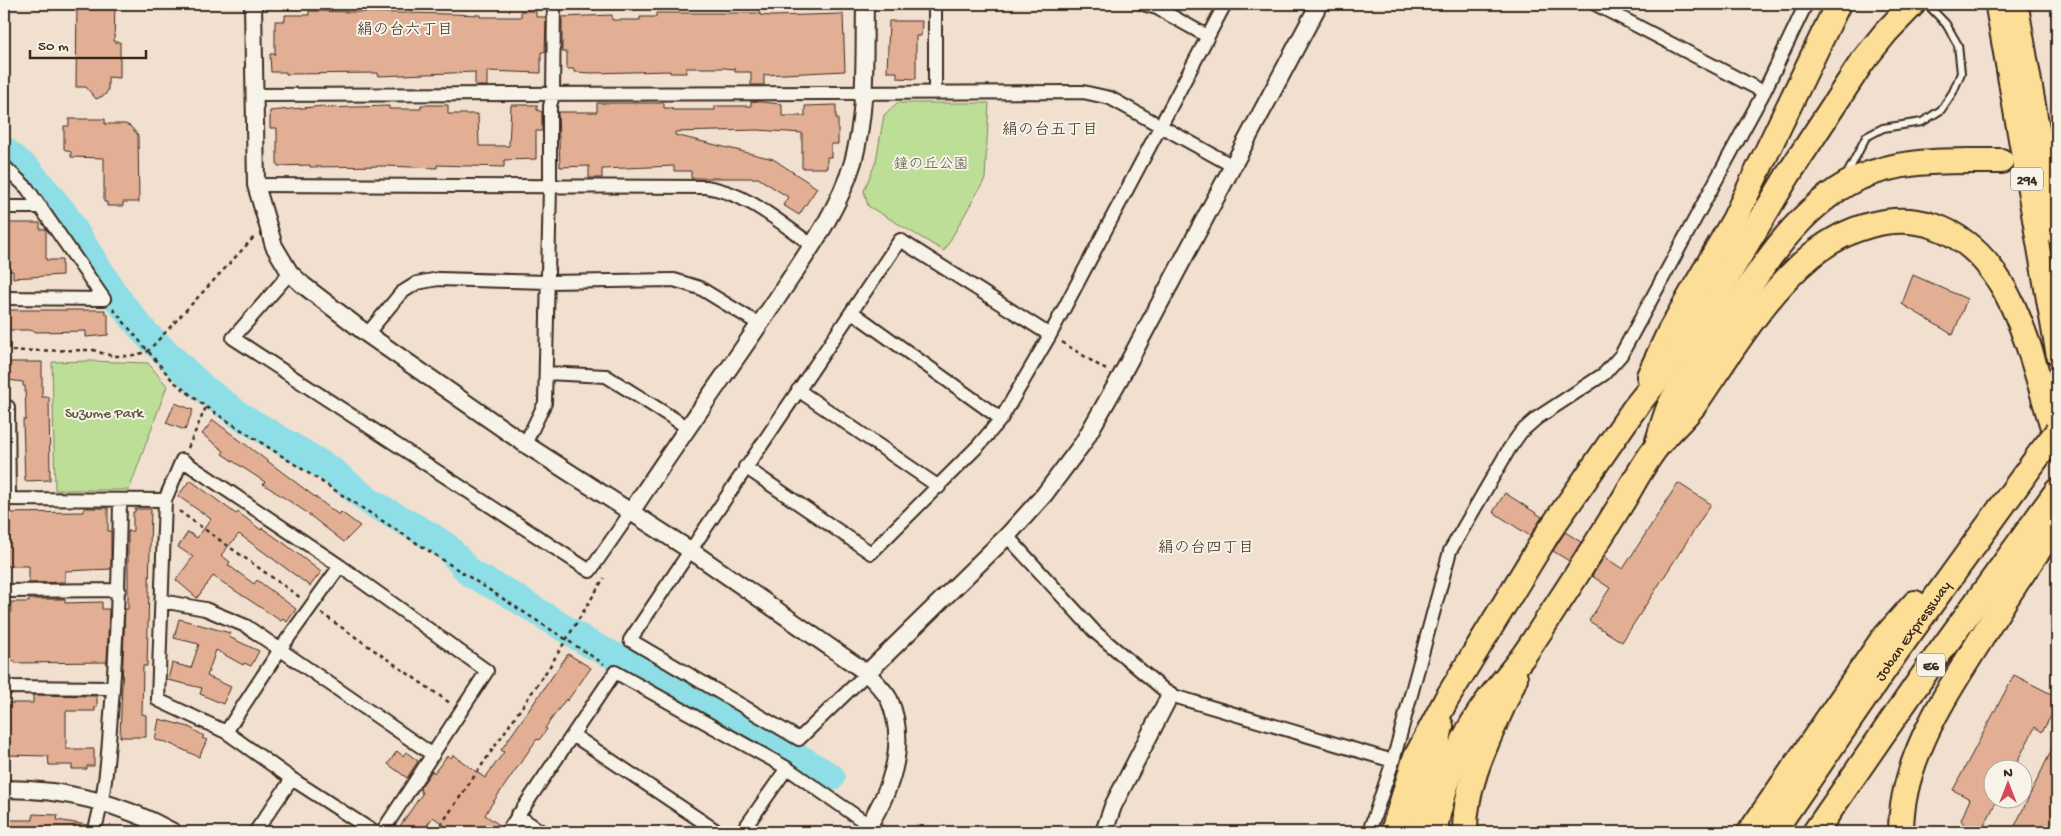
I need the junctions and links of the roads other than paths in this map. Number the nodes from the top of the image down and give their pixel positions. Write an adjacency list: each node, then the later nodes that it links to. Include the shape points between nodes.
1 (254, 4): 19 (street)
2 (554, 4): 20 (street)
3 (865, 4): 17 (street)
4 (935, 4): 18 (street)
5 (1143, 4): 15 (street, via 1157,8)
6 (1225, 4): 15 (street)
7 (1319, 4): 24 (street)
8 (1595, 4): 16 (street)
9 (1806, 4): 16 (street)
10 (1838, 4): 43 (highway, via 1734,220 1670,331)
11 (1913, 4): 43 (highway, via 1868,55 1834,103 1694,333)
12 (1927, 4): 27 (lane, via 1946,24 1958,46 1961,73 1953,92 1940,110 1922,122 1883,128 1866,137)
13 (1996, 4): 39 (highway, 294)
14 (2017, 4): 30 (highway, 294)
15 (1207, 36): 21 (street)
16 (1764, 92): 75 (street, via 1621,355 1597,379 1521,432 1450,551)
17 (863, 94): 18 (street); 20 (street); 31 (street, via 853,162 840,197)
18 (935, 94): 21 (street, via 1084,92 1110,98)
19 (254, 95): 20 (street); 25 (street)
20 (553, 95): 26 (street, via 550,106)
21 (1159, 126): 24 (street); 38 (street)
22 (2001, 161): 27 (highway, via 1928,161 1875,172)
23 (4, 166): 29 (street)
24 (1233, 166): 59 (street, via 1084,443)
25 (256, 186): 26 (street); 32 (street, via 274,246)
26 (550, 187): 31 (street, via 706,187 725,190 743,197); 33 (street)
27 (1840, 189): 49 (highway, via 1808,214 1761,271 1670,404)
28 (4, 207): 29 (street)
29 (41, 207): 34 (street, via 104,299)
30 (2057, 235)
31 (812, 245): 36 (street)
32 (290, 273): 37 (street); 57 (street, via 233,338 590,571)
33 (548, 282): 36 (street, via 674,280 688,283); 37 (street, via 438,280 417,283 401,293); 40 (street)
34 (4, 298)
35 (852, 312): 38 (street, via 900,240); 41 (street); 44 (street)
36 (759, 324): 45 (street)
37 (367, 334): 48 (street)
38 (1050, 335): 44 (street)
39 (2057, 354)
40 (546, 373): 45 (street, via 606,376); 48 (street, via 545,403)
41 (798, 390): 50 (street); 51 (street)
42 (4, 407): 53 (street, via 8,407)
43 (1634, 409): 71 (highway, via 1548,533)
44 (1001, 419): 51 (street)
45 (687, 427): 57 (street)
46 (2057, 432): 56 (highway, Joban Expressway / E6, bridge)
47 (2057, 439): 49 (highway, via 2014,307 1993,271 1975,251 1955,236 1912,221 1894,221 1872,224 1835,239 1793,272 1750,324 1692,408)
48 (524, 444): 57 (street)
49 (1655, 449): 66 (highway)
50 (745, 467): 51 (street, via 871,553); 60 (street)
51 (939, 487)
52 (2054, 495): 99 (highway, E6)
53 (6, 499): 55 (street)
54 (165, 500): 55 (street); 61 (street, via 182,460); 64 (street)
55 (120, 501): 62 (street)
56 (2001, 505): 97 (highway, via 1882,640); 98 (highway, Joban Expressway / E6)
57 (631, 512): 60 (street)
58 (2057, 525): 100 (highway, via 1998,610 1928,730 1910,778)
59 (1007, 536): 67 (street); 70 (street, via 1095,632)
60 (690, 550): 67 (street); 67 (street, via 630,640 799,739)
61 (340, 566): 65 (street); 74 (street, via 486,670)
62 (119, 590): 63 (street); 69 (street)
63 (4, 591)
64 (162, 600): 65 (street, via 205,609 246,626); 72 (street, via 158,700)
65 (281, 648): 72 (street); 74 (street)
66 (1524, 655): 95 (highway, via 1490,696 1470,728 1445,789); 96 (highway, via 1478,762 1469,794)
67 (866, 673): 81 (street, via 888,698 896,723 897,758 889,790)
68 (4, 687): 69 (street)
69 (113, 688): 79 (street)
70 (1170, 695): 75 (street); 91 (street, via 1113,806)
71 (1446, 700): 93 (highway, via 1415,759); 94 (highway)
72 (226, 732): 77 (street)
73 (573, 735): 76 (street, via 615,672); 80 (street); 89 (street)
74 (433, 755): 86 (street)
75 (1392, 761): 92 (street)
76 (787, 768): 81 (street); 90 (street)
77 (292, 779): 84 (street); 85 (street)
78 (4, 789): 79 (street, via 40,790)
79 (103, 802): 82 (street); 83 (street)
80 (517, 815): 87 (street); 88 (street)
81 (871, 830)
82 (94, 832)
83 (173, 832)
84 (255, 832)
85 (374, 832)
86 (382, 832)
87 (507, 832)
88 (542, 832)
89 (718, 832)
90 (742, 832)
91 (1104, 832)
92 (1369, 832)
93 (1393, 832)
94 (1418, 832)
95 (1434, 832)
96 (1464, 832)
97 (1750, 832)
98 (1772, 832)
99 (1815, 832)
100 (1901, 832)

